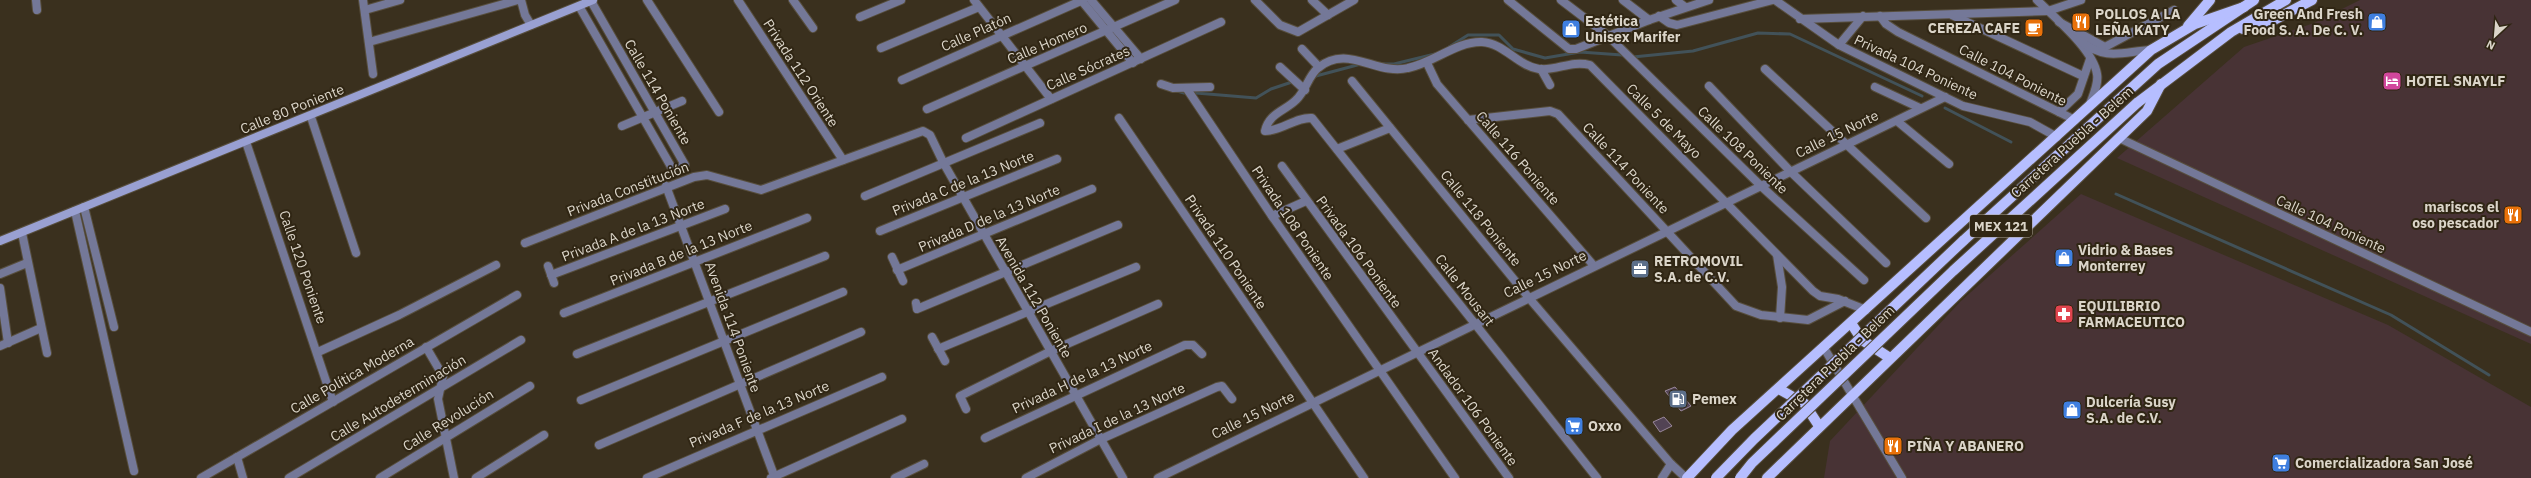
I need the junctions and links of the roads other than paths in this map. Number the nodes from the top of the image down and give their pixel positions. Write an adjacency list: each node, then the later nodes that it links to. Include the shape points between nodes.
1 (36, 0): 33 (street)
2 (363, 0): 34 (street)
3 (400, 0): 34 (street)
4 (519, 0): 47 (street); 56 (street)
5 (592, 0): 29 (street, Calle 80 Poniente); 58 (street, Calle 114 Poniente)
6 (647, 0): 92 (street)
7 (738, 0): 112 (street, Privada 112 Oriente)
8 (793, 0): 49 (street)
9 (901, 0): 42 (street)
10 (974, 0): 31 (street)
11 (1082, 0): 52 (street); 54 (street, Calle Platón)
12 (1091, 0): 48 (street)
13 (1176, 0): 48 (street, Calle Homero)
14 (1255, 0): 38 (street, via 1284,30 1291,32 1298,32)
15 (1312, 0): 38 (street)
16 (1354, 0): 38 (street)
17 (1508, 0): 55 (street, via 1569,49 1576,49)
18 (1561, 0): 55 (street, Calle 108 Poniente)
19 (1623, 0): 44 (street)
20 (1676, 0): 30 (street)
21 (1709, 0): 30 (street)
22 (1774, 0): 39 (street, via 1677,25); 43 (street, Privada 104 Poniente)
23 (2037, 0): 36 (street)
24 (2081, 0): 36 (street)
25 (2210, 0): 50 (main road)
26 (2254, 0): 32 (main road, Carretera Puebla - Belem / MEX 121)
27 (2286, 0): 51 (main road, Carretera Puebla - Belem / MEX 121)
28 (2312, 0): 51 (main road, via 2268,23)
29 (579, 6): 47 (street, Calle 80 Poniente); 62 (street, Calle 114 Poniente)
30 (1685, 6): 39 (street)
31 (979, 7): 54 (street); 59 (street)
32 (2244, 7): 50 (main road, via 2222,12); 230 (main road, Carretera Puebla - Belem / MEX 121, bridge, via 2188,42 2130,89 1963,241)
33 (37, 10)
34 (365, 10): 56 (street)
35 (2174, 10): 46 (street, via 2106,46 2096,44 2080,31)
36 (2048, 11): 37 (street); 46 (street)
37 (1950, 14): 41 (street); 73 (street)
38 (1328, 16)
39 (1660, 16): 44 (street)
40 (1863, 16): 41 (street); 43 (street); 57 (street)
41 (1880, 16): 93 (street, Calle 104 Poniente, via 1898,32)
42 (860, 17)
43 (1800, 19): 57 (street, Privada 104 Poniente)
44 (1649, 20): 55 (street)
45 (1221, 22): 63 (street, Calle Sócrates)
46 (2059, 22): 53 (street)
47 (531, 25): 95 (street, Calle 80 Poniente)
48 (1116, 27): 52 (street, Calle Homero); 63 (street)
49 (813, 28)
50 (2186, 28): 61 (main road)
51 (2237, 30): 78 (main road, Carretera Puebla - Belem / MEX 121)
52 (1106, 32): 65 (street); 67 (street, Calle Homero)
53 (2071, 34): 61 (street, via 2093,50 2108,55); 64 (street)
54 (1000, 36): 67 (street); 74 (street, Calle Platón)
55 (1607, 36): 118 (street, Calle 108 Poniente)
56 (369, 42): 72 (street)
57 (1839, 46): 86 (street, Privada 104 Poniente)
58 (618, 48): 62 (street); 76 (street, Calle 114 Poniente)
59 (881, 48)
60 (1302, 49): 69 (street)
61 (2151, 50): 90 (main road)
62 (606, 53): 83 (street, Calle 114 Poniente)
63 (1142, 59): 65 (street, Calle Sócrates)
64 (2090, 59): 73 (street); 90 (street, via 2097,79)
65 (1133, 63): 87 (street, Calle Sócrates)
66 (1427, 63): 69 (street, via 1390,70 1376,67 1358,57 1338,58); 70 (street, via 1467,44 1481,42 1492,43); 98 (street, Calle 116 Poniente, via 1437,84)
67 (1025, 67): 87 (street); 91 (street, Calle Homero)
68 (1280, 67): 85 (street)
69 (1319, 67): 85 (street)
70 (1541, 69): 79 (street); 123 (street, Calle 5 de Mayo, via 1581,62 1590,65)
71 (1765, 69): 109 (street)
72 (373, 74)
73 (2083, 76): 93 (street, via 2078,94)
74 (902, 80)
75 (1352, 81): 103 (street, Calle 118 Poniente)
76 (638, 83): 83 (street); 94 (street, Calle 114 Poniente)
77 (1161, 84): 84 (street)
78 (2161, 84): 107 (main road, via 2147,111); 231 (main road, Carretera Puebla - Belem / MEX 121, bridge, via 1958,266 1752,463)
79 (1550, 85)
80 (1709, 86): 116 (street)
81 (1210, 87): 84 (street)
82 (1875, 87): 89 (street)
83 (627, 88): 96 (street, Calle 114 Poniente)
84 (1187, 89): 127 (street, Privada 108 Poniente)
85 (1305, 90): 110 (street, Calle Mousart, via 1296,101 1274,115 1265,131 1277,132 1305,117 1312,118)
86 (1945, 97): 89 (street, Calle 15 Norte); 105 (street, Privada 104 Poniente, via 1963,106 2030,122)
87 (1051, 99): 106 (street, Calle Sócrates)
88 (682, 101): 94 (street)
89 (1920, 108): 100 (street, Calle 15 Norte)
90 (2089, 108): 99 (main road)
91 (928, 109)
92 (719, 112)
93 (2059, 112): 99 (street, Calle 104 Poniente)
94 (655, 113): 96 (street); 96 (street, Calle 114 Poniente, via 684,167 673,170)
95 (311, 116): 108 (street, Calle 80 Poniente); 138 (street)
96 (643, 117): 102 (street)
97 (1119, 118): 197 (street, Privada 110 Poniente)
98 (1468, 120): 133 (street, Calle 114 Poniente, via 1554,112); 147 (street, Calle 116 Poniente)
99 (2075, 120): 105 (main road)
100 (1897, 121): 109 (street, Calle 15 Norte); 114 (street)
101 (1040, 123): 113 (street)
102 (622, 126)
103 (1390, 128): 110 (street); 157 (street, Calle 118 Poniente)
104 (923, 131): 112 (street, Privada Constitución); 113 (street, Avenida 112 Poniente, via 930,135)
105 (2057, 137): 162 (main road)
106 (966, 138)
107 (2119, 138): 171 (street, Calle 104 Poniente); 185 (main road)
108 (246, 142): 124 (street, Calle 80 Poniente); 181 (street, Calle 120 Poniente)
109 (1845, 145): 116 (street, Calle 15 Norte); 129 (street)
110 (1337, 149): 166 (street, Calle Mousart)
111 (1057, 159): 121 (street, Privada C de la 13 Norte)
112 (843, 160): 117 (street, Privada Constitución, via 762,190 707,175)
113 (943, 162): 120 (street); 121 (street, Avenida 112 Poniente)
114 (1948, 164)
115 (1282, 166): 122 (street, Privada 106 Poniente)
116 (1791, 172): 118 (street, Calle 15 Norte); 144 (street)
117 (666, 186): 131 (street, Avenida 114 Poniente); 137 (street, Privada Constitución)
118 (1761, 186): 123 (street, Calle 15 Norte); 152 (street, Calle 108 Poniente)
119 (1092, 189): 135 (street, Privada D de la 13 Norte)
120 (865, 196)
121 (964, 197): 132 (street, Privada C de la 13 Norte); 135 (street, Avenida 112 Poniente)
122 (1306, 201): 127 (street); 180 (street, Privada 106 Poniente)
123 (1727, 203): 133 (street, Calle 15 Norte); 139 (street, Calle 5 de Mayo)
124 (84, 207): 126 (street, Calle 80 Poniente); 168 (street)
125 (725, 209): 131 (street, Privada A de la 13 Norte)
126 (75, 211): 134 (street, Calle 80 Poniente); 211 (street)
127 (1272, 216): 187 (street, Privada 108 Poniente)
128 (807, 218): 142 (street, Privada B de la 13 Norte)
129 (1926, 218)
130 (1118, 225): 150 (street)
131 (681, 226): 142 (street, Avenida 114 Poniente); 146 (street, Privada A de la 13 Norte, via 552,279)
132 (880, 231)
133 (1668, 232): 147 (street, Calle 15 Norte); 165 (street, Calle 114 Poniente, via 1736,306)
134 (22, 233): 136 (street, Calle 80 Poniente); 143 (street)
135 (984, 235): 149 (street, Privada D de la 13 Norte); 150 (street, Avenida 112 Poniente)
136 (0, 242)
137 (524, 243)
138 (356, 253)
139 (1778, 255): 158 (street, Calle 5 de Mayo, via 1820,296); 165 (street, via 1782,287)
140 (825, 256): 159 (street)
141 (892, 257): 149 (street)
142 (694, 260): 159 (street, Avenida 114 Poniente); 164 (street, Privada B de la 13 Norte)
143 (27, 263): 151 (street); 169 (street)
144 (1886, 263)
145 (496, 265): 181 (street, via 399,315)
146 (548, 266)
147 (1594, 266): 157 (street, Calle 15 Norte)
148 (1136, 267): 163 (street)
149 (897, 270): 153 (street)
150 (1005, 272): 161 (street); 163 (street, Avenida 112 Poniente)
151 (0, 274)
152 (1864, 280)
153 (903, 281)
154 (0, 288): 175 (street)
155 (842, 292): 174 (street)
156 (516, 295): 176 (street, Calle Política Moderna)
157 (1529, 298): 166 (street, Calle 15 Norte); 210 (street, Calle 118 Poniente)
158 (1845, 301): 162 (street, Calle 5 de Mayo); 165 (street, via 1808,320)
159 (709, 302): 174 (street, Avenida 114 Poniente); 183 (street)
160 (1158, 304): 179 (street)
161 (917, 306)
162 (1866, 310): 167 (main road)
163 (1029, 311): 178 (street); 179 (street, Avenida 112 Poniente)
164 (564, 314)
165 (1780, 318)
166 (1474, 323): 180 (street, Calle 15 Norte); 227 (street, Calle Mousart)
167 (1851, 323): 177 (main road); 185 (main road, via 1862,340)
168 (114, 327)
169 (41, 328): 175 (street); 182 (street)
170 (861, 332): 189 (street)
171 (2531, 332)
172 (932, 338): 178 (street)
173 (521, 340): 191 (street, Calle Autodeterminación)
174 (724, 340): 189 (street, Avenida 114 Poniente); 196 (street)
175 (4, 344)
176 (426, 348): 191 (street, via 443,376); 198 (street, Calle Política Moderna)
177 (1824, 348): 192 (main road); 194 (street)
178 (938, 350): 186 (street)
179 (1051, 351): 193 (street, Avenida 112 Poniente); 199 (street, via 960,396)
180 (1416, 351): 187 (street, Calle 15 Norte); 226 (street, Andador 106 Poniente)
181 (318, 352): 198 (street, Calle 120 Poniente)
182 (47, 353)
183 (577, 354)
184 (1202, 354): 193 (street, Privada H de la 13 Norte, via 1190,344)
185 (1890, 358): 194 (main road)
186 (945, 361)
187 (1378, 370): 197 (street, Calle 15 Norte); 225 (street, Privada 108 Poniente)
188 (882, 376): 202 (street, Privada F de la 13 Norte)
189 (739, 383): 202 (street, Avenida 114 Poniente); 207 (street)
190 (530, 386): 204 (street, Calle Revolución)
191 (440, 388): 204 (street, via 438,399); 215 (street, Calle Autodeterminación)
192 (1779, 389): 201 (main road, via 1797,396 1808,404); 229 (main road, via 1732,430)
193 (1074, 395): 205 (street, Privada H de la 13 Norte); 206 (street, Avenida 112 Poniente)
194 (1854, 396): 201 (main road); 233 (street)
195 (1232, 399): 206 (street, Privada I de la 13 Norte, via 1222,386)
196 (581, 400)
197 (1313, 401): 223 (street, Calle 15 Norte); 224 (street, Privada 110 Poniente)
198 (333, 402): 208 (street, Calle Política Moderna)
199 (966, 409)
200 (902, 419): 212 (street)
201 (1819, 426): 232 (main road)
202 (757, 429): 212 (street, Avenida 114 Poniente); 219 (street, Privada F de la 13 Norte)
203 (544, 435): 218 (street)
204 (446, 437): 216 (street, Calle Revolución); 217 (street)
205 (985, 438)
206 (1099, 440): 221 (street, Privada I de la 13 Norte); 222 (street, Avenida 112 Poniente)
207 (599, 445)
208 (237, 457): 213 (street, Calle Política Moderna); 214 (street)
209 (924, 464): 220 (street)
210 (1671, 464): 228 (street); 229 (street, Calle 118 Poniente)
211 (134, 471)
212 (773, 477)
213 (201, 478)
214 (243, 478)
215 (289, 478)
216 (380, 478)
217 (454, 478)
218 (476, 478)
219 (647, 478)
220 (895, 478)
221 (1026, 478)
222 (1123, 478)
223 (1158, 478)
224 (1364, 478)
225 (1455, 478)
226 (1509, 478)
227 (1597, 478)
228 (1662, 478)
229 (1687, 478)
230 (1716, 478)
231 (1740, 478)
232 (1767, 478)
233 (1902, 478)

